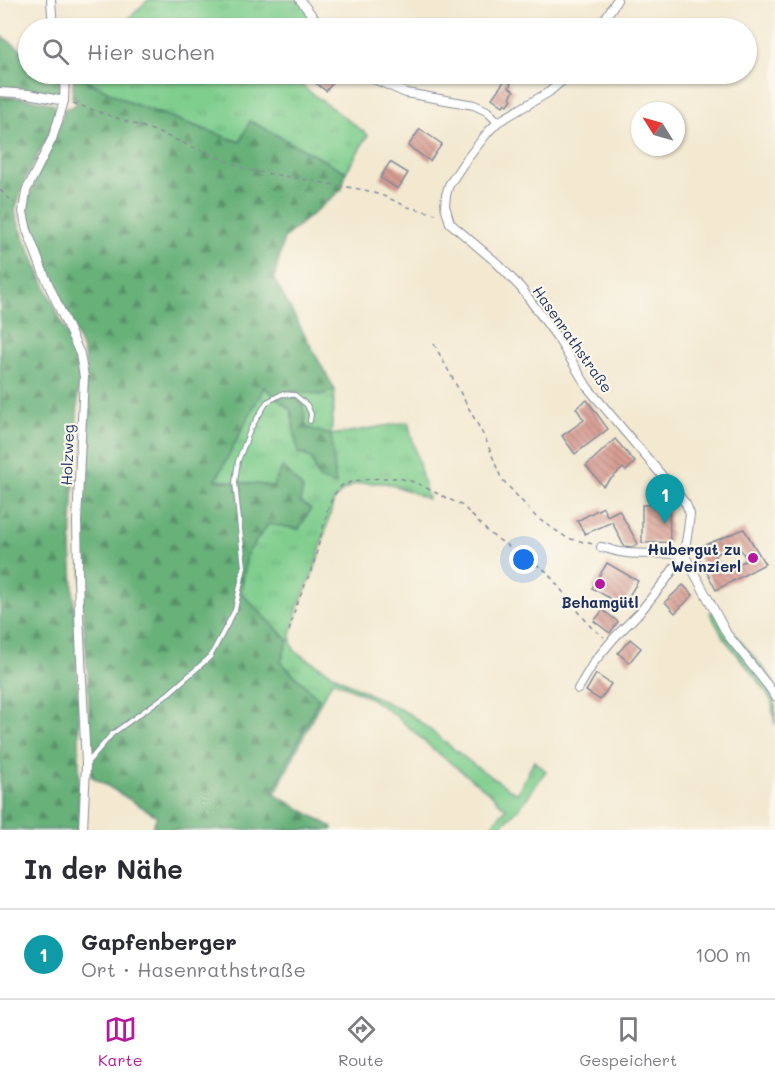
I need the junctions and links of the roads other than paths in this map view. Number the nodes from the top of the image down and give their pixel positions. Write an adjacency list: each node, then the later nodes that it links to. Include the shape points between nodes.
1 (51, 0): 4 (street)
2 (300, 0): 5 (street)
3 (617, 0): 6 (street)
4 (52, 18)
5 (314, 18)
6 (605, 18)
7 (65, 84): 11 (street)
8 (384, 84): 12 (street, via 406,93 474,105)
9 (558, 84): 12 (street)
10 (0, 92): 11 (street)
11 (64, 101): 18 (street, Holzweg, via 52,139 27,190 23,212 43,272 80,354 84,377 77,522)
12 (498, 122): 15 (street, Hasenrathstraße, via 449,185 445,206 450,223 521,288 588,388 686,504 690,514)
13 (310, 422): 18 (lane, via 307,405 295,395 282,393 267,402 238,461 235,482 244,567 235,610 210,657 170,693 112,734)
14 (601, 547): 15 (street, via 640,554)
15 (684, 554): 16 (street, Hasenrathstraße, via 640,612 594,662); 17 (street, via 727,634)
16 (578, 688)
17 (775, 696)
18 (86, 765): 19 (street, Holzweg)
19 (83, 830)

